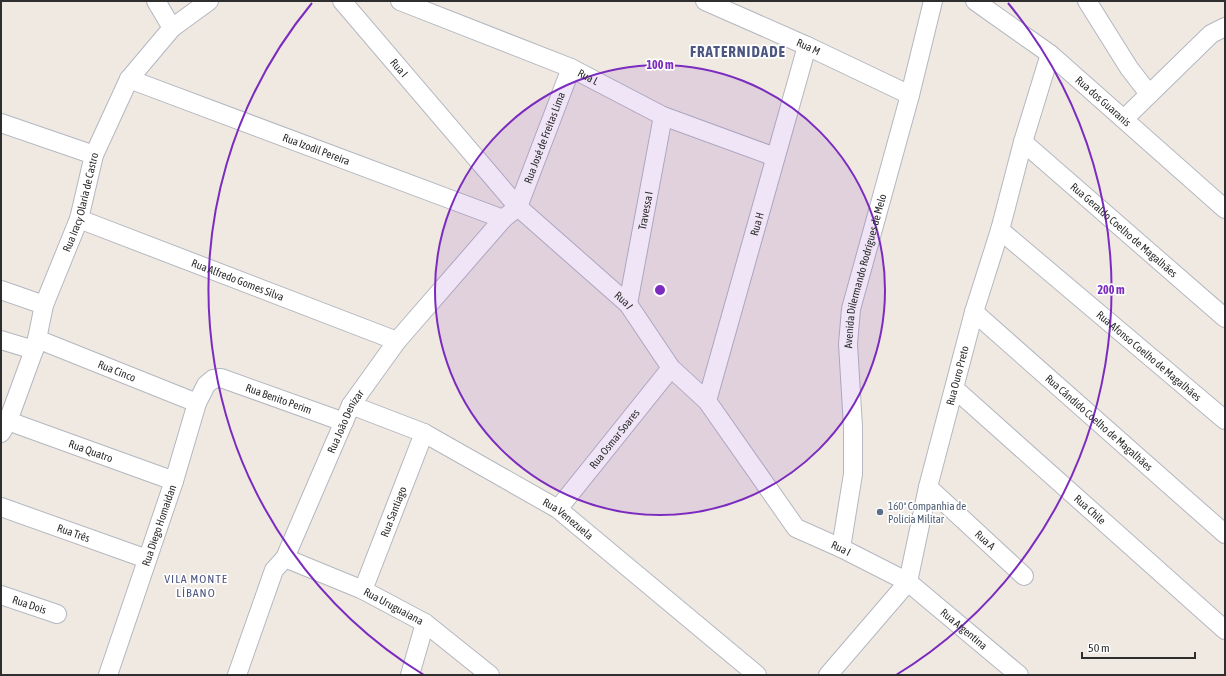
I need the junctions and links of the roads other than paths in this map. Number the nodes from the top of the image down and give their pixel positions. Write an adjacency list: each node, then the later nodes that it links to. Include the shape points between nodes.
1 (155, 1): 10 (street)
2 (209, 1): 10 (street, Rua Iracy Olaria de Castro)
3 (342, 1): 23 (street, Rua I)
4 (400, 1): 13 (street, Rua L)
5 (706, 1): 11 (street, Rua M)
6 (933, 1): 16 (street, Avenida Dilermando Rodrigues de Melo)
7 (975, 1): 12 (street, Rua dos Guaranis)
8 (1087, 1): 15 (street, via 1129,68)
9 (1225, 27): 15 (street, via 1211,34)
10 (172, 28): 14 (street, Rua Iracy Olaria de Castro)
11 (807, 46): 16 (street, Rua M); 22 (street, Rua H)
12 (1050, 54): 18 (street, Rua dos Guaranis); 20 (street, Rua Ouro Preto)
13 (571, 68): 17 (street, Rua L); 23 (street, Rua José de Freitas Lima)
14 (129, 79): 21 (street, Rua Iracy Olaria de Castro); 25 (street, Rua Izodil Pereira)
15 (1149, 94): 18 (street)
16 (910, 95): 50 (street, Avenida Dilermando Rodrigues de Melo, via 851,309 848,344 854,427 853,474)
17 (663, 116): 22 (street, Rua L); 29 (street, Travessa I)
18 (1124, 119): 24 (street, Rua dos Guaranis)
19 (1, 122): 21 (street)
20 (1023, 142): 27 (street, Rua Ouro Preto); 32 (street, Rua Geraldo Coelho de Magalhães)
21 (94, 155): 26 (street, Rua Iracy Olaria de Castro)
22 (775, 157): 39 (street, Rua H)
23 (518, 208): 25 (street, Rua João Denizar); 29 (street, Rua I)
24 (1225, 209)
25 (504, 219): 34 (street, Rua João Denizar)
26 (79, 220): 30 (street, Rua Iracy Olaria de Castro); 34 (street, Rua Alfredo Gomes Silva)
27 (1000, 230): 31 (street, Rua Ouro Preto); 42 (street, Rua Afonso Coelho de Magalhães)
28 (1, 290): 30 (street)
29 (628, 304): 36 (street, Rua I)
30 (44, 305): 35 (street, Rua Iracy Olaria de Castro)
31 (974, 312): 38 (street, Rua Ouro Preto); 49 (street, Rua Cândido Coelho de Magalhães)
32 (1225, 318)
33 (1, 340): 35 (street, Rua Cinco)
34 (396, 341): 41 (street, Rua João Denizar)
35 (35, 344): 40 (street, Rua Cinco); 43 (street, Rua Iracy Olaria de Castro)
36 (671, 368): 39 (street, Rua I); 48 (street, Rua Osmar Soares)
37 (213, 378): 40 (street, Rua Diego Homaidan, via 206,385); 41 (street, Rua Benito Perim, via 222,378)
38 (955, 389): 46 (street, Rua Ouro Preto); 59 (street, Rua Chile)
39 (707, 401): 50 (street, Rua I, via 796,528)
40 (197, 403): 45 (street, Rua Diego Homaidan)
41 (348, 414): 44 (street, Rua Venezuela); 51 (street, Rua João Denizar)
42 (1225, 420)
43 (3, 426): 45 (street, Rua Quatro)
44 (424, 433): 48 (street, Rua Venezuela); 55 (street, Rua Santiago)
45 (174, 481): 52 (street, Rua Diego Homaidan)
46 (928, 487): 53 (street, Rua A); 54 (street, Rua Ouro Preto)
47 (1, 507): 52 (street, Rua Três)
48 (558, 509): 64 (street, Rua Venezuela)
49 (1225, 534)
50 (841, 548): 54 (street, Rua I)
51 (285, 558): 55 (street, Rua Uruguaiana); 61 (street, Rua João Denizar, via 274,570)
52 (147, 559): 60 (street, Rua Diego Homaidan)
53 (1024, 576)
54 (908, 582): 65 (street, Rua Ouro Preto); 66 (street, Rua Argentina)
55 (363, 590): 58 (street, Rua Uruguaiana)
56 (1, 595): 57 (street, Rua Dois)
57 (57, 614)
58 (425, 623): 62 (street); 63 (street, Rua Uruguaiana)
59 (1225, 630)
60 (108, 675)
61 (237, 675)
62 (410, 675)
63 (490, 675)
64 (757, 675)
65 (828, 675)
66 (1019, 675)

